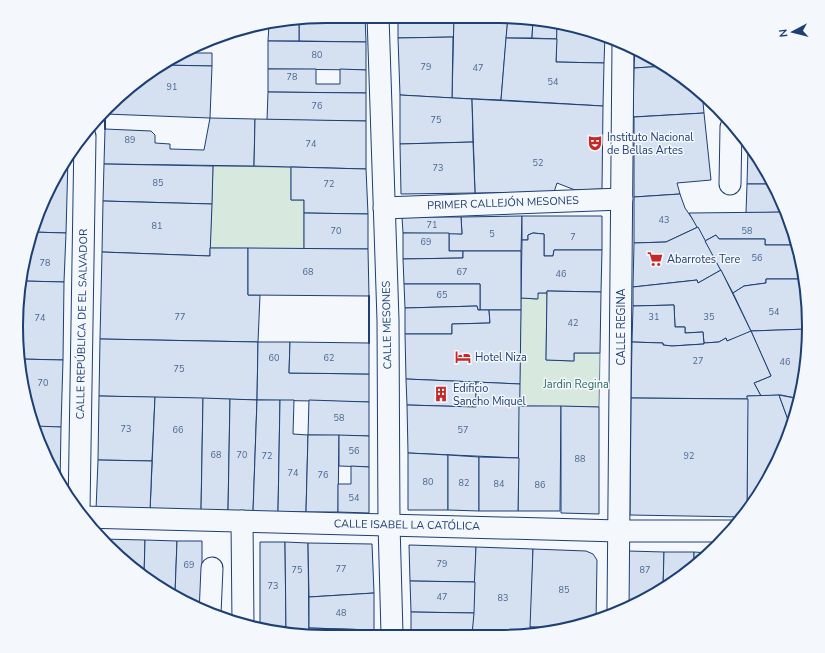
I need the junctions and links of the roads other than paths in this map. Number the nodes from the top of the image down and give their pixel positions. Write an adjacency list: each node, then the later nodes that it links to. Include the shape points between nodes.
1 (378, 23): 7 (street, CALLE MESONES)
2 (622, 49): 6 (street, CALLE REGINA)
3 (731, 131): 5 (street)
4 (85, 143): 8 (street, CALLE REPÚBLICA DE EL SALVADOR)
5 (730, 184)
6 (622, 199): 7 (street, PRIMER CALLEJÓN MESONES); 12 (street, CALLE REGINA)
7 (384, 208): 11 (street, CALLE MESONES, via 388,320)
8 (79, 502)
9 (91, 517): 10 (street, CALLE ISABEL LA CATÓLICA)
10 (242, 521): 11 (street, CALLE ISABEL LA CATÓLICA); 17 (street)
11 (389, 524): 12 (street, CALLE ISABEL LA CATÓLICA); 18 (street, CALLE MESONES)
12 (619, 531): 13 (street, CALLE ISABEL LA CATÓLICA); 15 (street, CALLE REGINA)
13 (723, 531)
14 (212, 568): 16 (street)
15 (618, 606)
16 (210, 607)
17 (243, 618)
18 (392, 630)

